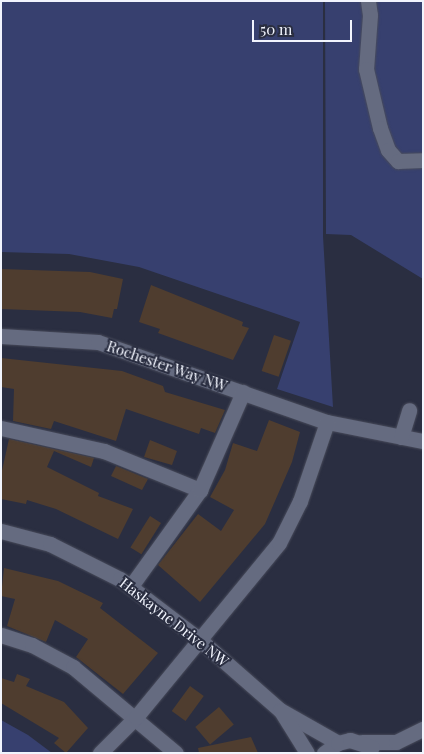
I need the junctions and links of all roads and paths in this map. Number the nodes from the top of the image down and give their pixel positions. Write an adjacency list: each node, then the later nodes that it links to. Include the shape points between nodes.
1 (368, 1): 2 (street, via 366,69 386,143 398,161)
2 (423, 160)
3 (1, 336): 4 (street, Rochester Way NW, via 98,342)
4 (243, 392): 6 (street, Rochester Way NW); 10 (street)
5 (409, 410): 8 (street)
6 (327, 422): 8 (street, Rochester Way NW); 14 (street, via 300,501 279,543)
7 (1, 428): 10 (street, via 104,451)
8 (402, 437): 9 (street, Rochester Way NW)
9 (423, 441)
10 (200, 490): 12 (street)
11 (1, 531): 12 (street, Haskayne Drive NW, via 50,544)
12 (131, 586): 14 (street, Haskayne Drive NW)
13 (1, 635): 16 (street, via 32,645 73,667)
14 (200, 640): 15 (street, Haskayne Drive NW); 16 (street)
15 (280, 710): 19 (street, Haskayne Drive NW); 22 (street, Haskayne Drive NW)
16 (136, 717): 20 (street); 21 (street)
17 (423, 729): 18 (street, via 396,742)
18 (362, 742): 19 (street); 24 (street)
19 (338, 743): 23 (street)
20 (100, 753)
21 (176, 753)
22 (307, 753)
23 (324, 753)
24 (378, 753)

